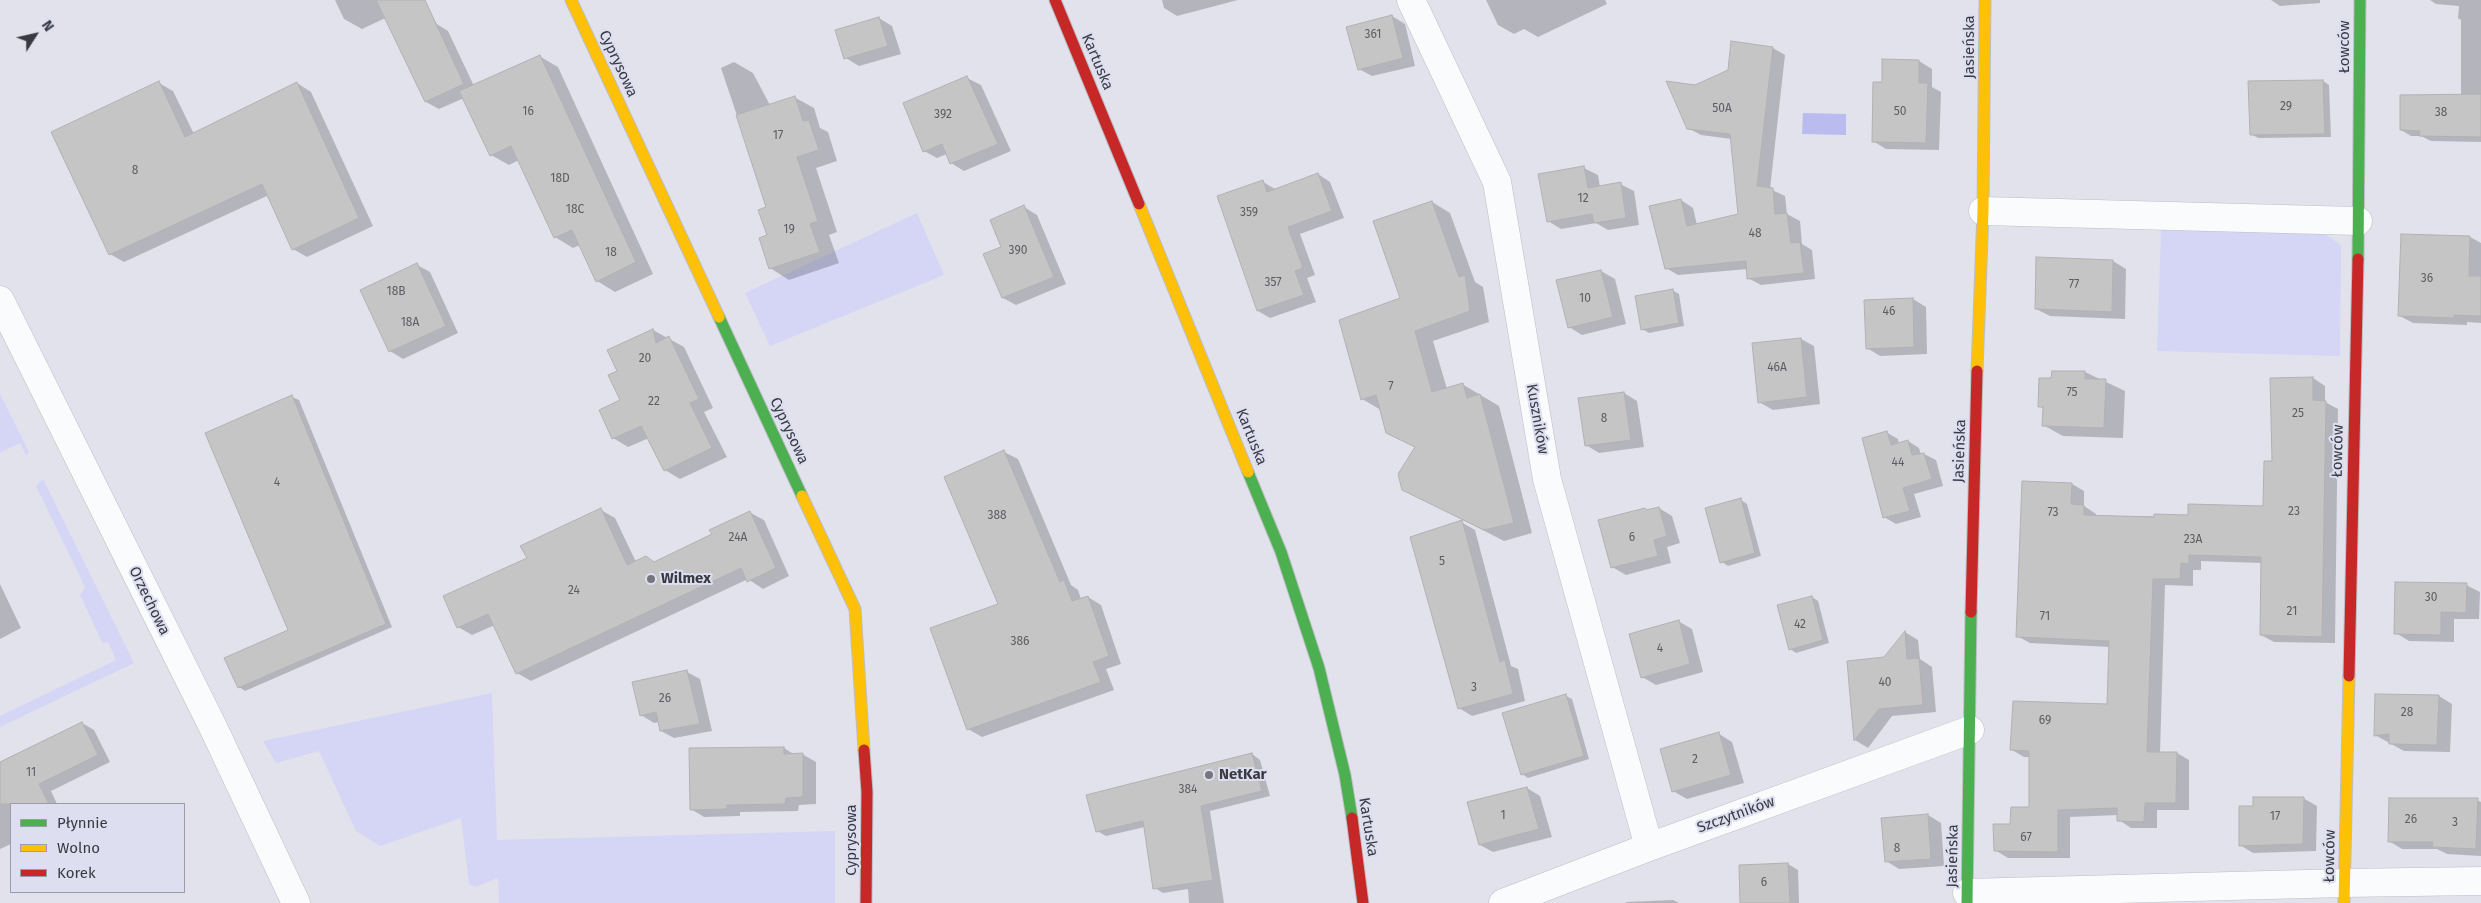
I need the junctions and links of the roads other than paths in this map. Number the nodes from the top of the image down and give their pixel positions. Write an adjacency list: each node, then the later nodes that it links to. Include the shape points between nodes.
1 (572, 0): 15 (street, Cyprysowa, via 855,609 867,792)
2 (1055, 0): 16 (street, Kartuska, via 1281,552 1319,668 1345,775)
3 (1411, 0): 10 (street, Kuszników, via 1497,182 1547,479)
4 (1985, 0): 6 (street, Jasieńska)
5 (2360, 0): 7 (street, Łowców)
6 (1984, 211): 7 (street); 9 (street, Jasieńska, via 1972,521)
7 (2358, 221): 12 (street, Łowców)
8 (0, 300): 14 (street, Orzechowa, via 212,725)
9 (1970, 730): 10 (street, Szczytników); 13 (street, Jasieńska)
10 (1648, 847): 17 (street, Szczytników)
11 (2481, 881): 12 (street)
12 (2344, 893): 13 (street)
13 (1967, 898)
14 (296, 903)
15 (866, 903)
16 (1363, 903)
17 (1503, 903)

